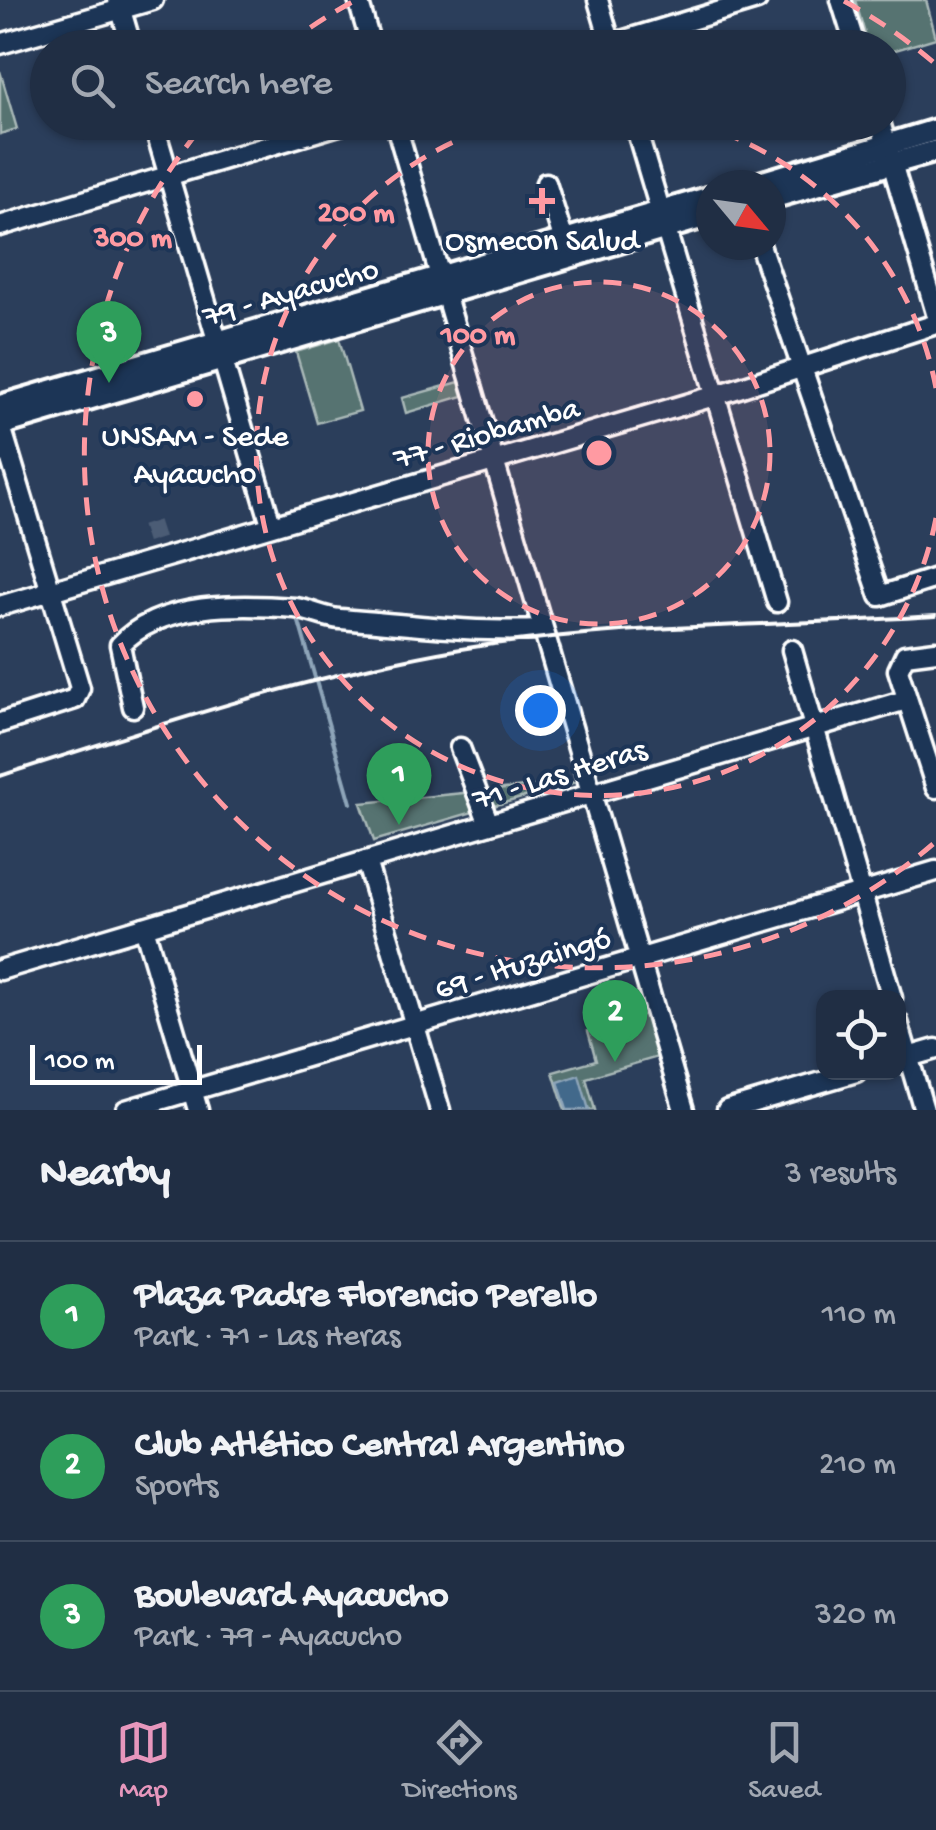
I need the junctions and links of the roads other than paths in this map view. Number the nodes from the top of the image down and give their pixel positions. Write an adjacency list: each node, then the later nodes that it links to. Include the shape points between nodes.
1 (153, 0): 6 (street)
2 (358, 0): 9 (street)
3 (598, 0): 10 (street)
4 (757, 0): 11 (street)
5 (842, 0): 12 (street)
6 (120, 5): 7 (street); 8 (street)
7 (43, 30)
8 (127, 30)
9 (367, 30)
10 (604, 30)
11 (659, 30)
12 (851, 30)
13 (30, 34): 14 (street)
14 (0, 44)
15 (936, 130): 22 (main road)
16 (158, 140): 23 (street)
17 (288, 140): 23 (street)
18 (399, 140): 33 (street)
19 (639, 140): 29 (street)
20 (886, 140): 22 (street)
21 (936, 151): 22 (main road)
22 (890, 154): 24 (main road); 26 (main road); 34 (street)
23 (169, 176): 30 (street); 36 (street)
24 (786, 178)
25 (546, 183): 31 (street)
26 (786, 192)
27 (696, 205): 29 (main road, 79 - Ayacucho)
28 (696, 217): 29 (main road, 79 - Ayacucho)
29 (663, 221): 31 (main road, 79 - Ayacucho); 33 (main road, 79 - Ayacucho); 38 (street)
30 (0, 226)
31 (564, 241): 33 (main road, 79 - Ayacucho)
32 (765, 260): 37 (street)
33 (444, 287): 36 (main road, 79 - Ayacucho); 41 (street)
34 (936, 313)
35 (936, 324): 37 (street, 77 - Riobamba)
36 (221, 350): 39 (main road, 79 - Ayacucho); 40 (main road, 79 - Ayacucho); 42 (street)
37 (802, 369): 38 (street, 77 - Riobamba); 43 (street, via 880,596)
38 (714, 396): 41 (street, 77 - Riobamba); 45 (street)
39 (0, 406)
40 (0, 424): 44 (street)
41 (493, 460): 42 (street, 77 - Riobamba); 47 (street)
42 (271, 524): 44 (street, 77 - Riobamba)
43 (936, 578)
44 (50, 591): 46 (street, 77 - Riobamba); 52 (street, via 80,688 75,699)
45 (777, 602)
46 (0, 606)
47 (540, 630): 51 (street, via 216,606 133,630 120,645); 56 (street)
48 (792, 650): 53 (street)
49 (936, 651): 50 (street, via 901,659)
50 (906, 700): 53 (street, 71 - Las Heras); 55 (street)
51 (133, 707)
52 (0, 723)
53 (813, 728): 56 (street, 71 - Las Heras); 60 (street)
54 (460, 748): 57 (street)
55 (936, 788)
56 (591, 794): 57 (street, 71 - Las Heras); 62 (street)
57 (489, 824): 58 (street, 71 - Las Heras)
58 (366, 861): 61 (street, 71 - Las Heras); 65 (street)
59 (936, 871): 60 (street, 69 - Ituzaingó)
60 (862, 893): 62 (street, 69 - Ituzaingó); 64 (street)
61 (144, 927): 63 (street, 71 - Las Heras); 70 (street)
62 (638, 958): 65 (street, 69 - Ituzaingó); 74 (street)
63 (0, 970)
64 (890, 990)
65 (415, 1024): 70 (street, 69 - Ituzaingó); 73 (street)
66 (936, 1049): 67 (street)
67 (906, 1057)
68 (906, 1063): 76 (street)
69 (829, 1080): 75 (street)
70 (192, 1090): 71 (street, 69 - Ituzaingó); 72 (street)
71 (126, 1110)
72 (198, 1110)
73 (440, 1110)
74 (684, 1110)
75 (727, 1110)
76 (924, 1110)

